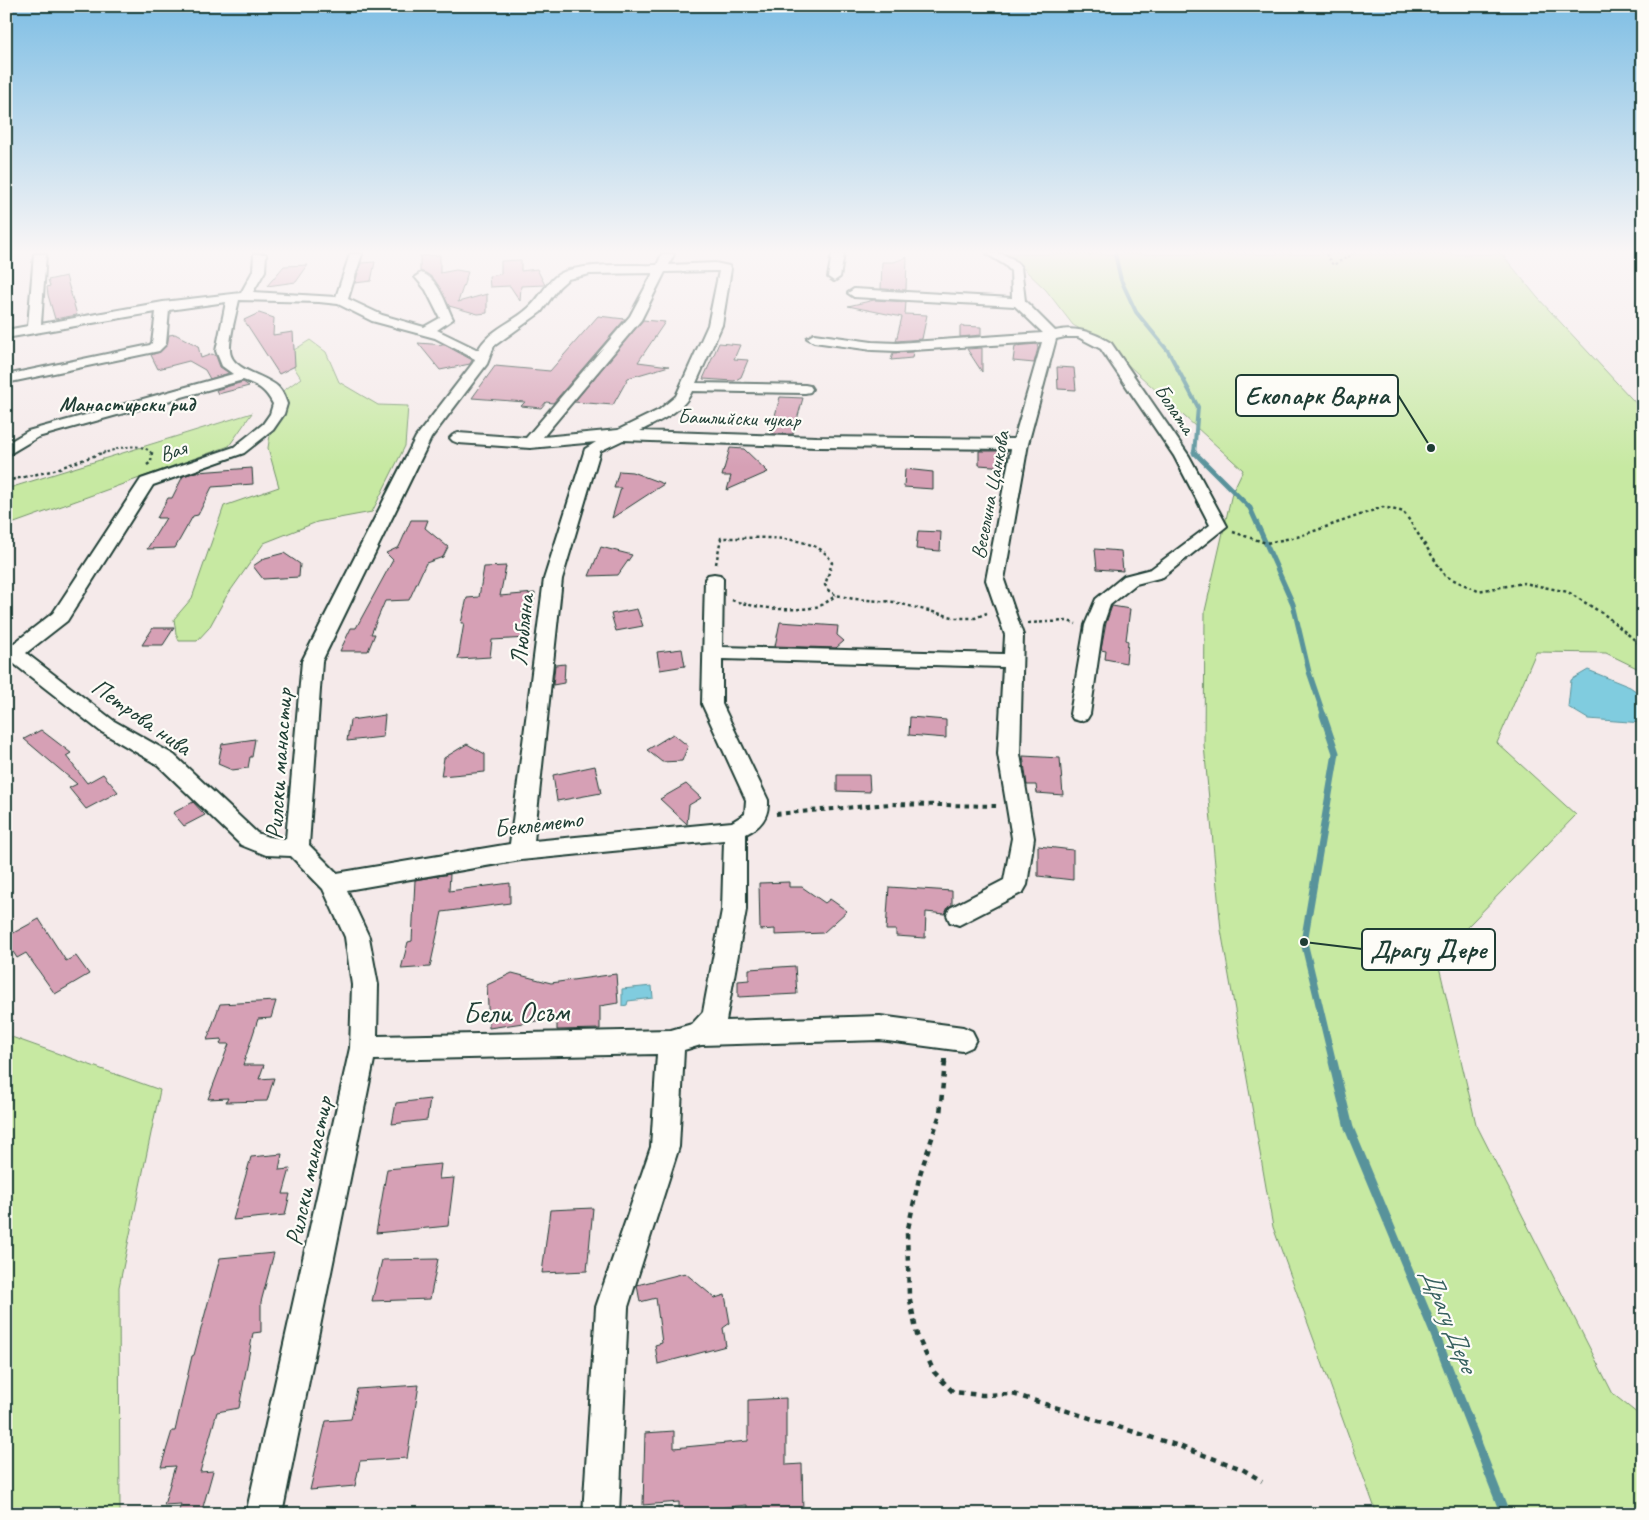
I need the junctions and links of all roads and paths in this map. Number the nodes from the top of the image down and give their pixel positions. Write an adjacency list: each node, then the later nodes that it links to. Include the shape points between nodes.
1 (34, 325): 11 (street)
2 (57, 325): 11 (street)
3 (161, 325): 18 (street, via 159,344 154,348)
4 (231, 325): 17 (street, Вая, via 223,351 227,363)
5 (404, 325): 12 (street)
6 (436, 325): 12 (street)
7 (514, 325): 16 (street, Рилски манастир, via 488,344)
8 (629, 325): 23 (street)
9 (715, 325): 19 (street, Любляна)
10 (1042, 325): 14 (street)
11 (34, 329): 13 (street)
12 (426, 331): 16 (street)
13 (6, 334)
14 (1050, 337): 15 (street, via 898,347); 24 (street, Веселина Цанкова); 28 (street, Болата, via 1078,332 1106,346 1187,465)
15 (814, 338)
16 (482, 357): 41 (street, Рилски манастир, via 424,437 312,661)
17 (244, 374): 25 (street, via 55,427 34,434); 27 (street, Вая, via 274,391 280,404 268,427 239,450)
18 (6, 378)
19 (686, 387): 20 (street); 21 (street, Любляна, via 682,398 664,413)
20 (806, 390)
21 (618, 435): 23 (street, Башлийски чукар); 24 (street, Башлийски чукар, via 817,442); 42 (street, Любляна, via 593,449 553,578)
22 (458, 438): 23 (street, Башлийски чукар)
23 (530, 443)
24 (1020, 444): 31 (street, Веселина Цанкова, via 995,580)
25 (6, 450)
26 (6, 481): 27 (path, via 51,471 121,448 145,448 152,452 150,462 139,472 140,478)
27 (147, 482): 36 (street, Вая, via 60,617)
28 (1218, 526): 33 (street, via 1157,573 1130,580 1102,602); 34 (path, via 1266,543 1297,537 1383,507 1404,512 1445,576 1478,591 1524,583 1568,592 1605,615)
29 (714, 579): 30 (path, via 722,593 735,602 752,606 820,606); 30 (path, via 722,538 792,539 822,549 828,555 832,562 825,585); 35 (street)
30 (836, 595): 31 (path, via 894,602 956,618 975,618)
31 (1004, 607): 32 (street, Веселина Цанкова)
32 (1009, 622): 33 (path, via 1068,621 1086,628); 37 (street, Веселина Цанкова, via 1014,635)
33 (1092, 636): 38 (street)
34 (1643, 647)
35 (713, 653): 37 (street); 40 (street, via 712,704 757,800 758,810)
36 (9, 655): 41 (street, Петрова нива, via 107,726 166,760 249,838 266,846)
37 (1013, 661): 39 (street, Веселина Цанкова, via 1009,754)
38 (1080, 714)
39 (1018, 807): 40 (path, via 890,804 781,812); 44 (street, Веселина Цанкова, via 1023,838 1015,885)
40 (743, 826): 42 (street, Беклемето); 45 (street, via 734,910 715,1016)
41 (296, 848): 43 (street, Рилски манастир)
42 (522, 851): 43 (street, Беклемето)
43 (332, 883): 48 (street, Рилски манастир, via 358,937 365,985)
44 (958, 915)
45 (701, 1033): 46 (street, via 880,1028); 47 (street, Бели Осъм)
46 (955, 1038): 49 (path, via 940,1114 920,1174 907,1233 909,1295 917,1335 934,1372 953,1392 1014,1394 1179,1446 1242,1469)
47 (670, 1042): 48 (street, Бели Осъм); 51 (street, via 665,1147 612,1307)
48 (363, 1048): 50 (street, Рилски манастир)
49 (1262, 1481)
50 (264, 1514)
51 (601, 1514)

